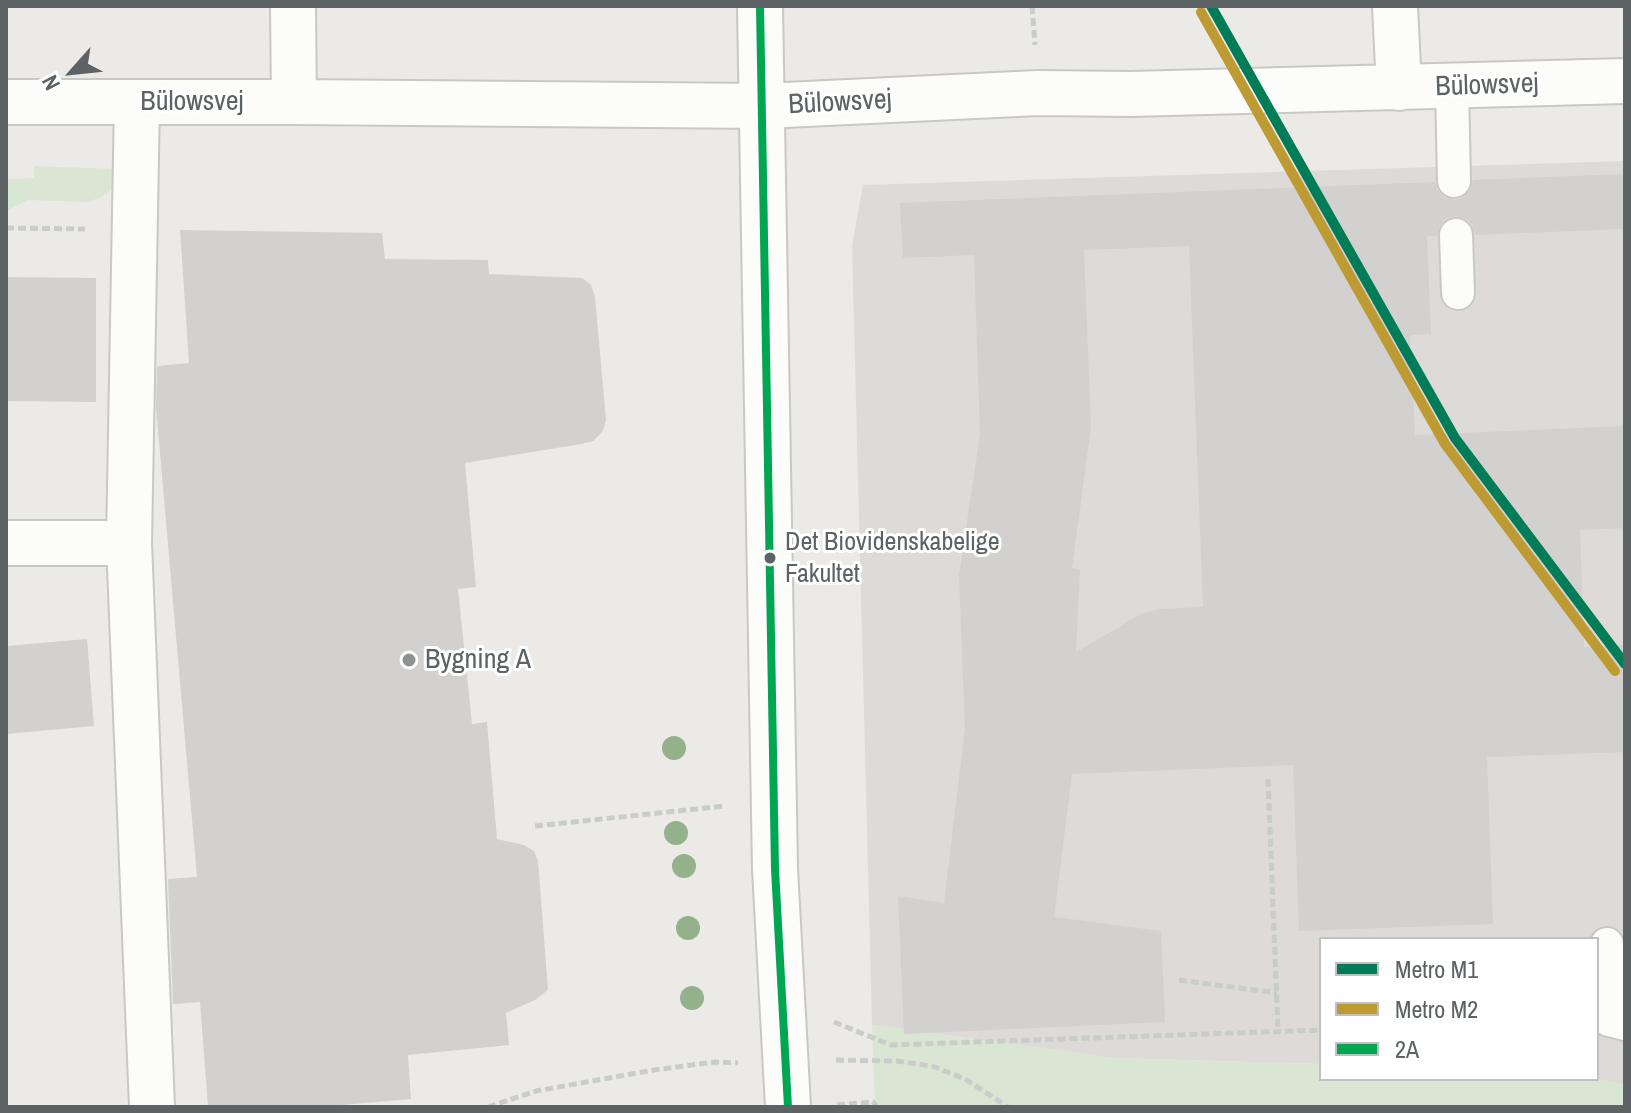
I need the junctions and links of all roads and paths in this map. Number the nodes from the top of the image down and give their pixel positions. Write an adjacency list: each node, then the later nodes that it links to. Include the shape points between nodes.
1 (293, 6): 9 (street)
2 (760, 6): 10 (street)
3 (1395, 6): 5 (street)
4 (1625, 81): 6 (street, Bülowsvej)
5 (1399, 88): 6 (street, Bülowsvej); 10 (street, Bülowsvej, via 1038,93)
6 (1452, 88): 11 (lane)
7 (6, 102): 8 (street, Bülowsvej)
8 (137, 102): 9 (street, Bülowsvej); 13 (street)
9 (294, 102): 10 (street, Bülowsvej)
10 (764, 106): 19 (street)
11 (1454, 181)
12 (6, 228): 13 (path)
13 (136, 229): 17 (street)
14 (1456, 235): 15 (lane)
15 (1458, 293)
16 (6, 543): 17 (street)
17 (129, 543): 28 (street)
18 (1268, 779): 23 (path)
19 (774, 802): 20 (path); 24 (street)
20 (535, 826)
21 (1607, 944): 25 (lane, via 1609,1020)
22 (1179, 980): 23 (path)
23 (1277, 993): 27 (path)
24 (781, 1001): 27 (path, via 891,1045); 29 (street)
25 (1625, 1024)
26 (1319, 1030): 27 (path)
27 (1278, 1031)
28 (152, 1107)
29 (788, 1107)

